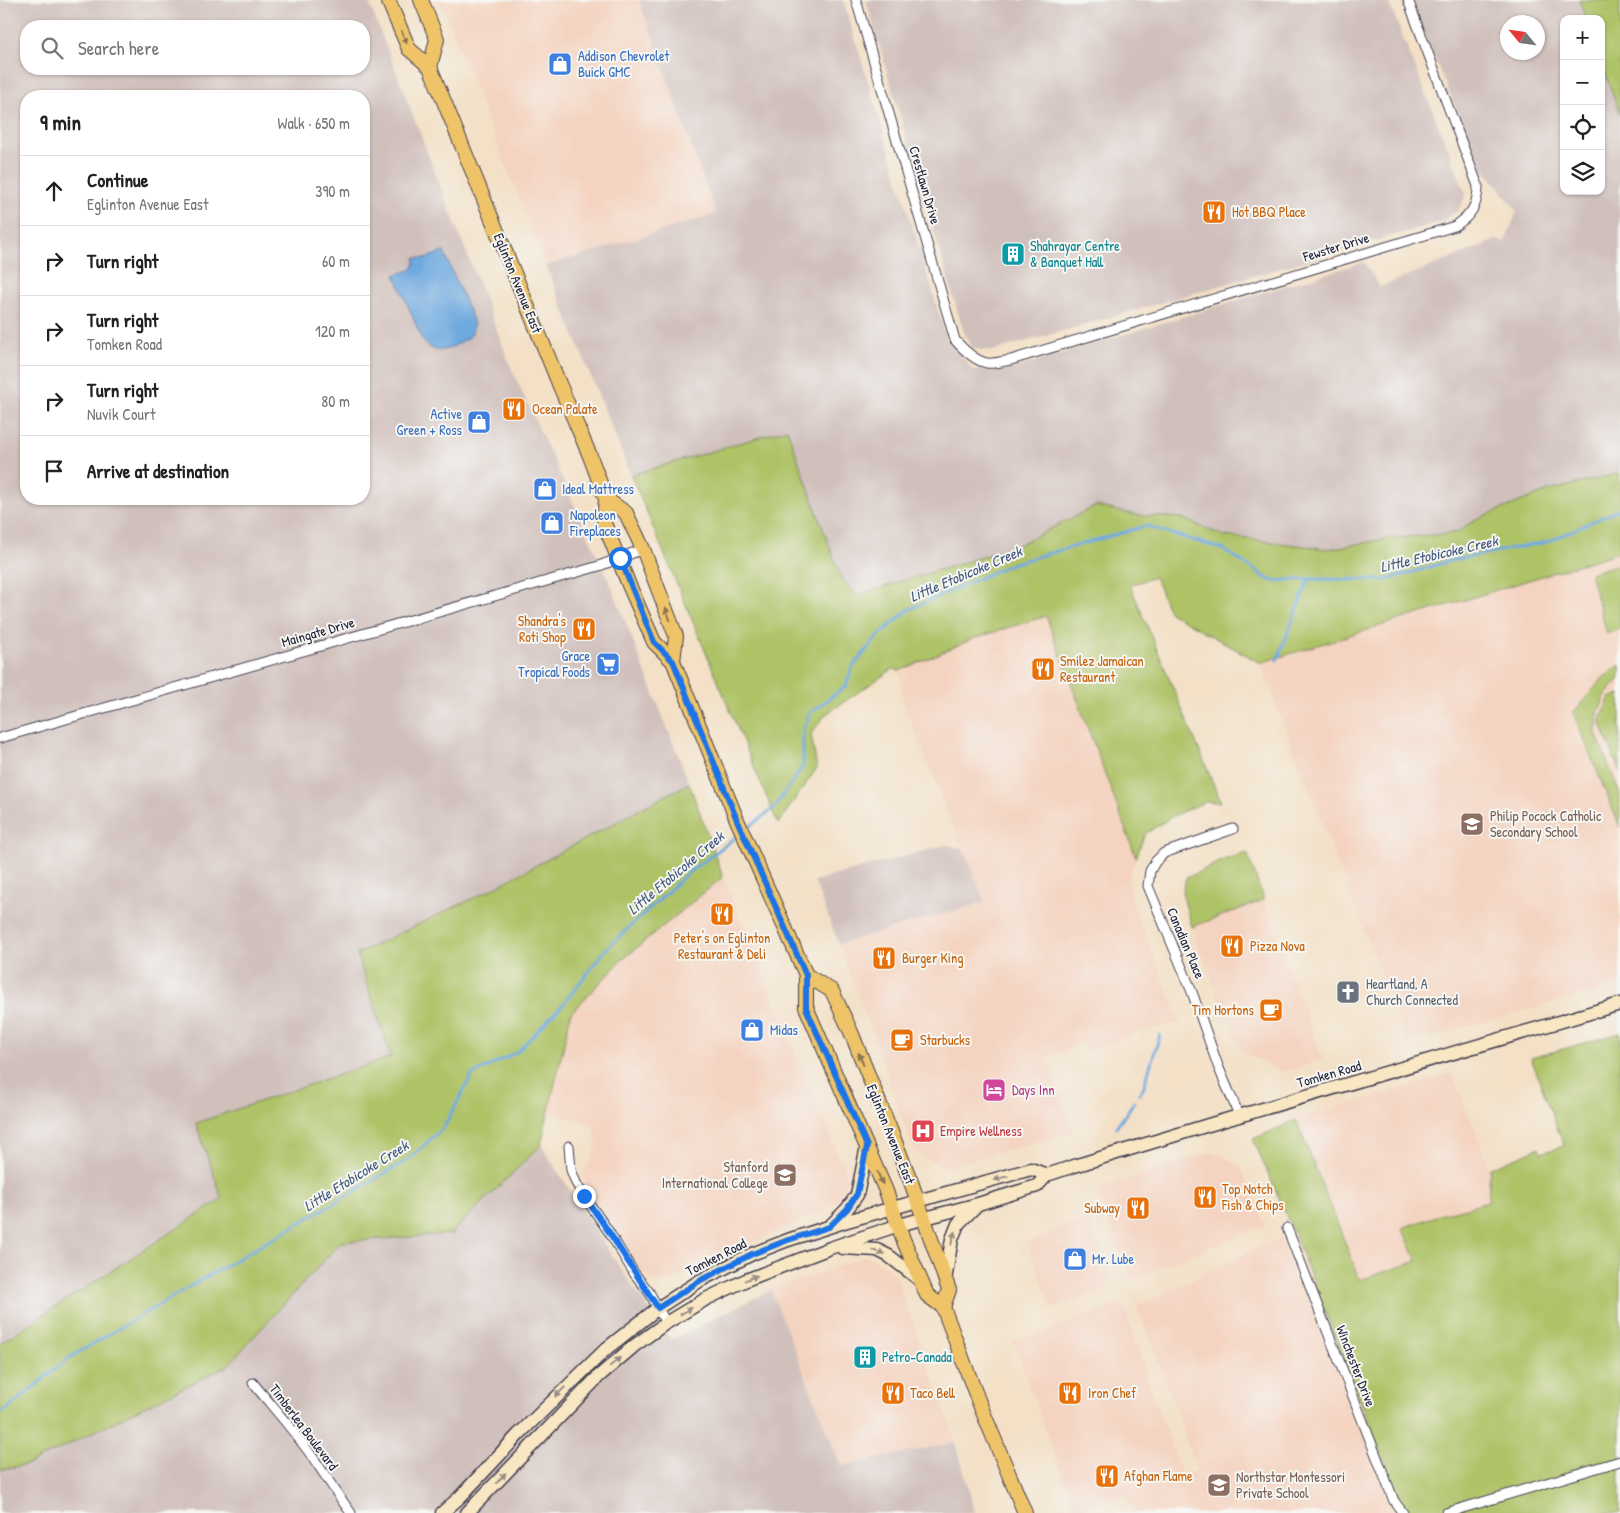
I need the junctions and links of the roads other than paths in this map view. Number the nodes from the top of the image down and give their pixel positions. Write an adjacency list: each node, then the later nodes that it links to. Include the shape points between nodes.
1 (388, 0): 5 (main road, Eglinton Avenue East, one-way to 5, via 409,49)
2 (421, 0): 5 (main road, via 437,39)
3 (856, 0): 6 (street, Crestlawn Drive, via 955,340 974,357)
4 (1408, 0): 6 (street, Fewster Drive, via 1478,186 1478,197 1466,219 1455,226 1012,360)
5 (430, 66): 7 (main road, Eglinton Avenue East)
6 (987, 363)
7 (606, 499): 8 (main road, Eglinton Avenue East, via 626,513); 9 (main road, Eglinton Avenue East, via 604,523)
8 (643, 549): 9 (street, Maingate Drive); 10 (main road, Eglinton Avenue East, one-way to 8, via 676,636)
9 (620, 558): 10 (main road, Eglinton Avenue East, via 654,642); 11 (street, Maingate Drive)
10 (673, 661): 13 (main road, Eglinton Avenue East, via 737,820)
11 (0, 738)
12 (1233, 828): 15 (street, Canadian Place, via 1164,853 1150,871 1148,886)
13 (806, 975): 17 (main road, Eglinton Avenue East, via 806,1008); 19 (main road, Eglinton Avenue East, one-way to 13, via 832,991)
14 (1620, 1004): 15 (main road, Tomken Road)
15 (1240, 1115): 18 (main road, Tomken Road)
16 (569, 1146): 30 (street, via 576,1183)
17 (867, 1146): 21 (main road, Eglinton Avenue East, one-way to 21); 24 (main road, via 857,1194)
18 (1047, 1175): 19 (main road, Tomken Road, one-way to 19, via 1031,1169); 20 (main road, Tomken Road, via 1037,1186)
19 (918, 1202): 21 (main road, Tomken Road); 22 (main road, Eglinton Avenue East)
20 (978, 1204): 22 (main road, Tomken Road); 28 (main road, one-way to 20, via 958,1224)
21 (893, 1209): 23 (main road, Eglinton Avenue East); 24 (main road, Tomken Road)
22 (924, 1218): 23 (main road, Tomken Road); 28 (main road, Eglinton Avenue East)
23 (899, 1225): 26 (main road, Tomken Road); 27 (main road, Eglinton Avenue East)
24 (829, 1227): 30 (main road, Tomken Road, via 752,1254 701,1280)
25 (1287, 1228): 38 (street, Winchester Drive, via 1394,1501)
26 (830, 1248): 27 (main road, one-way to 27, via 877,1250); 31 (main road, Tomken Road, one-way to 26, via 746,1280)
27 (920, 1280): 29 (main road, Eglinton Avenue East, via 927,1295)
28 (945, 1280): 29 (main road, Eglinton Avenue East, via 949,1290)
29 (943, 1307): 37 (main road, Eglinton Avenue East)
30 (658, 1308): 31 (street); 35 (main road, Tomken Road, one-way to 35, via 578,1375)
31 (666, 1323): 36 (main road, Tomken Road, one-way to 31, via 599,1376)
32 (253, 1383): 34 (street, Timberlea Boulevard, via 305,1446)
33 (1620, 1461): 39 (street)
34 (350, 1513)
35 (442, 1513)
36 (467, 1513)
37 (1025, 1513)
38 (1403, 1513)
39 (1446, 1513)

